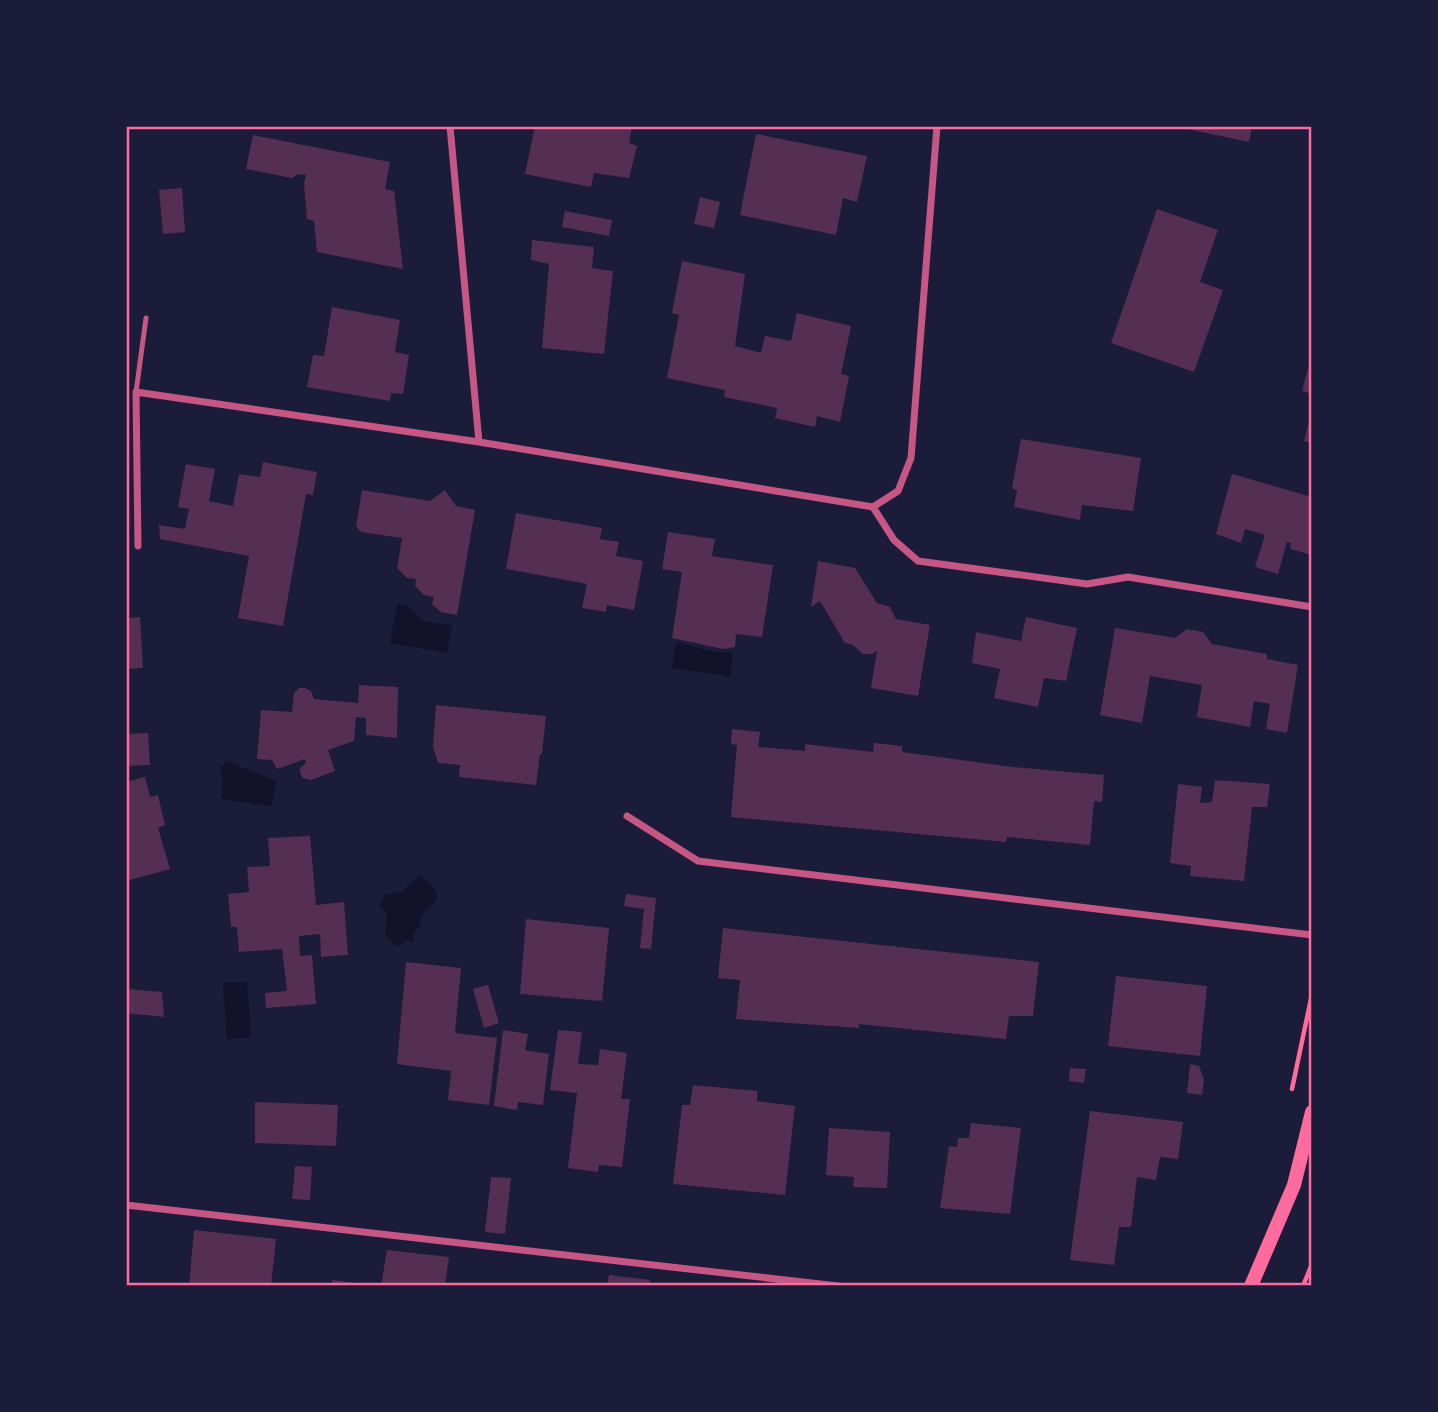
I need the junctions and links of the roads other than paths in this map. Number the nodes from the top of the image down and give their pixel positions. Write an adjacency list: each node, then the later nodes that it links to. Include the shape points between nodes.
1 (450, 126): 5 (street)
2 (937, 126): 6 (street, via 911,458 898,491)
3 (146, 318): 4 (lane)
4 (136, 393): 5 (street); 7 (street)
5 (479, 442): 6 (street)
6 (873, 507): 8 (street, via 894,540 918,562 1087,584 1128,577)
7 (138, 546)
8 (1312, 607)
9 (627, 816): 10 (street, via 698,861)
10 (1312, 935)
11 (1312, 1112): 14 (main road, via 1294,1185)
12 (126, 1205): 13 (street)
13 (838, 1286)
14 (1251, 1286)

